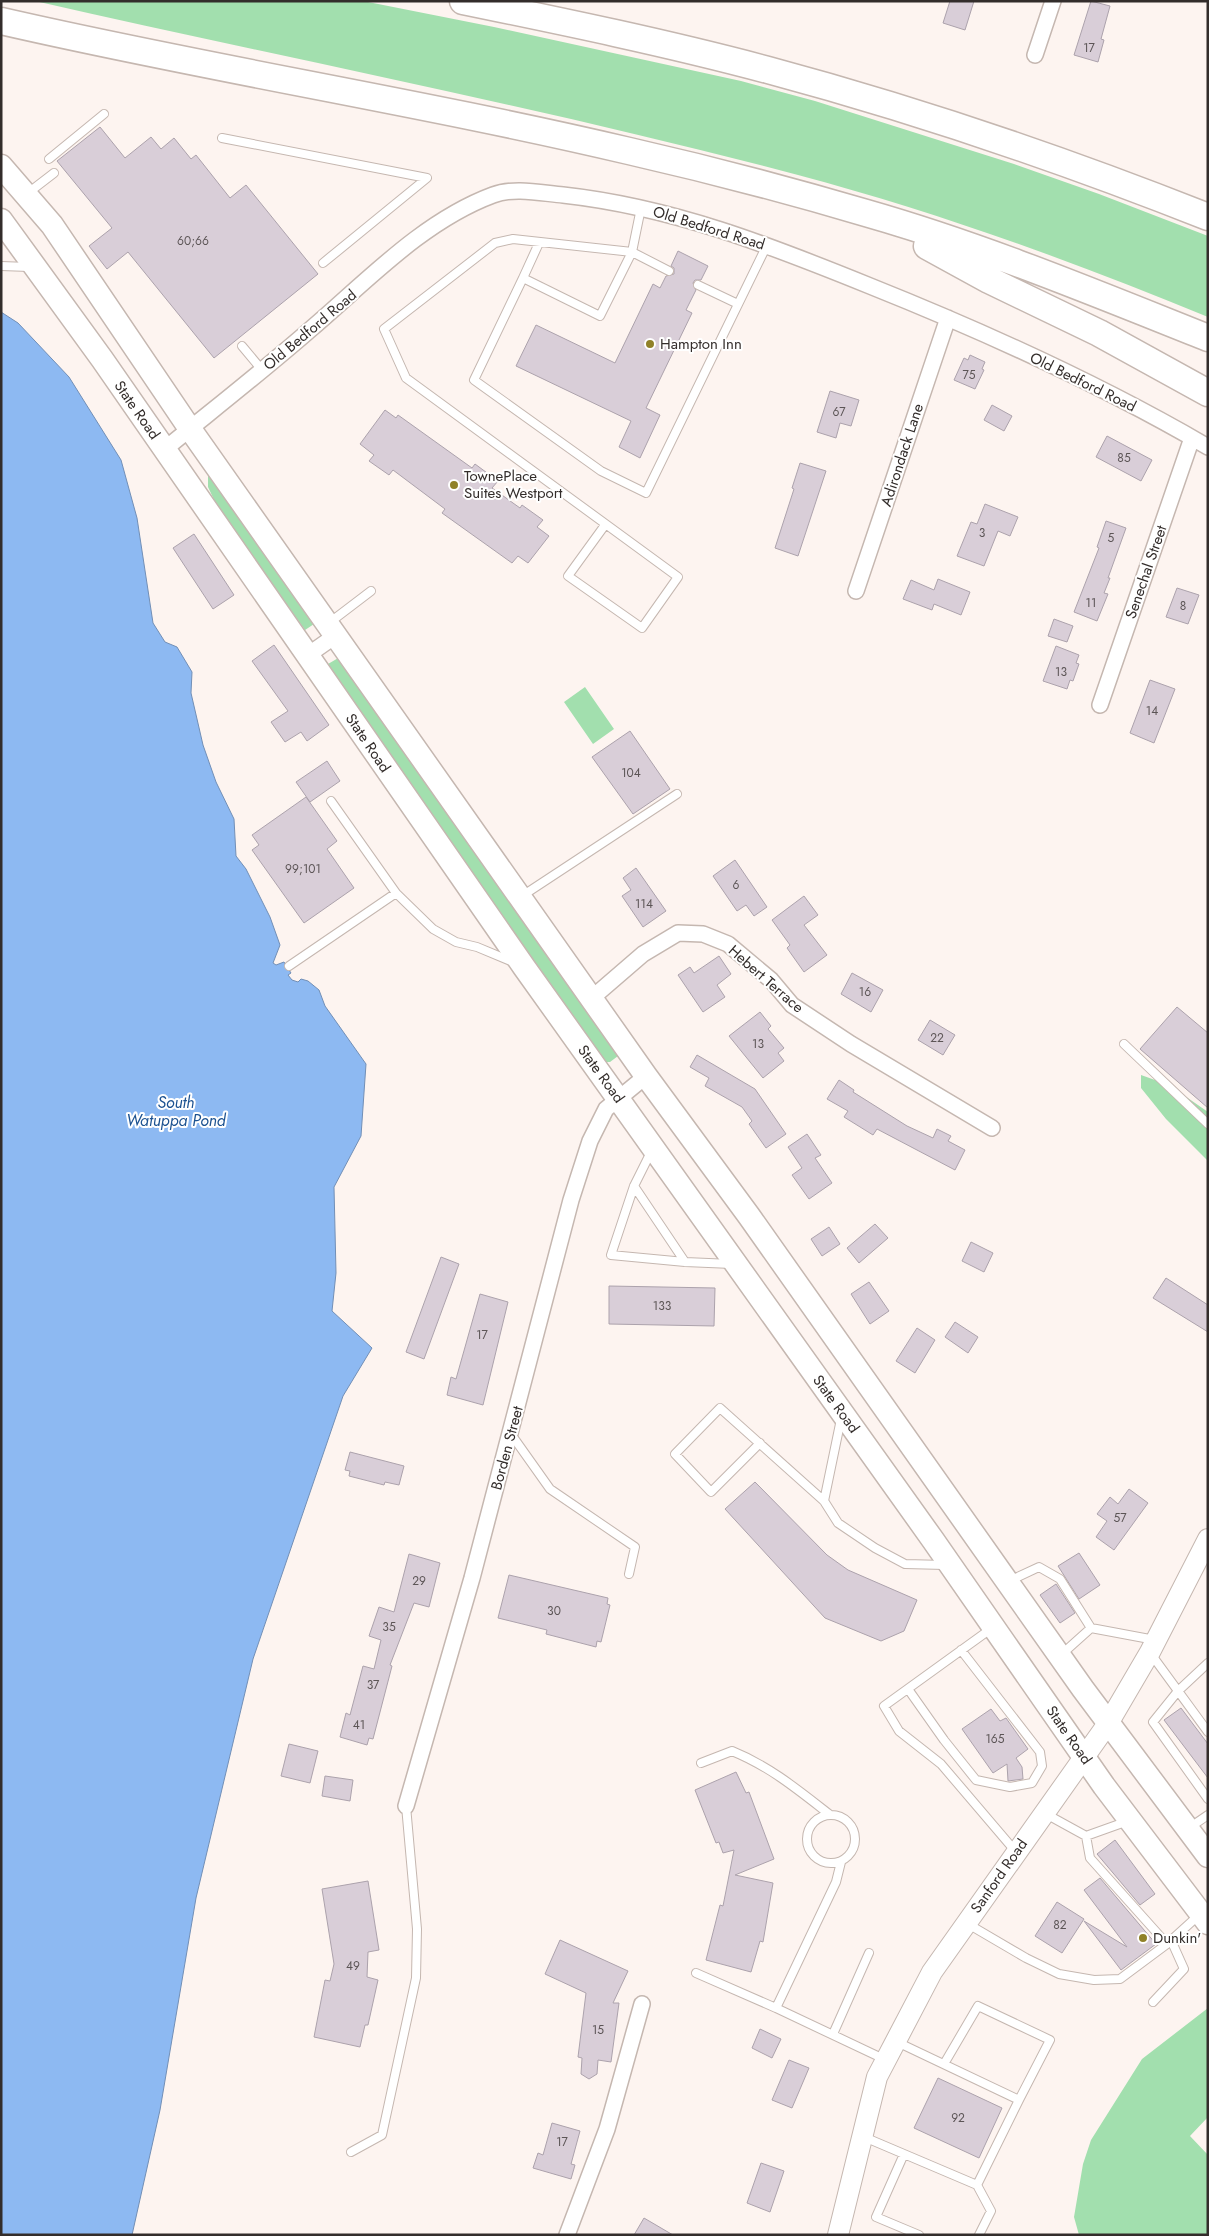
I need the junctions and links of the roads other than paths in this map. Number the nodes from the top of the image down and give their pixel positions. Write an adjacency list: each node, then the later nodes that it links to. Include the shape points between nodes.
1 (463, 1): 13 (highway, via 643,39 817,84 1037,153)
2 (1053, 1): 4 (street)
3 (1, 21): 12 (highway, via 630,151)
4 (1035, 55)
5 (104, 114): 7 (lane)
6 (222, 138): 18 (lane, via 427,178)
7 (49, 159)
8 (1, 166): 10 (main road)
9 (54, 173): 10 (lane)
10 (26, 194): 30 (main road, via 52,225)
11 (641, 208): 16 (street, Old Bedford Road, via 685,218); 17 (lane); 28 (street, Old Bedford Road, via 521,191 496,193 457,210 402,250)
12 (867, 213): 26 (highway, via 1005,259); 29 (highway)
13 (1208, 217)
14 (1, 220): 20 (main road, State Road)
15 (539, 242): 17 (lane); 22 (lane); 34 (lane, via 513,239 495,243 384,329 406,378)
16 (766, 246): 24 (lane); 25 (street, Old Bedford Road)
17 (632, 252): 21 (lane); 22 (lane, via 600,316)
18 (323, 263)
19 (2, 264): 20 (lane)
20 (36, 267): 33 (main road, State Road)
21 (669, 271)
22 (523, 278): 24 (lane, via 474,380 601,471 646,493)
23 (698, 285): 24 (lane)
24 (738, 304)
25 (948, 318): 31 (street, Old Bedford Road); 36 (street, Adirondack Lane)
26 (1208, 338)
27 (242, 346): 28 (lane)
28 (262, 370): 30 (street, Old Bedford Road)
29 (1208, 393)
30 (190, 429): 33 (street, Old Bedford Road); 37 (main road)
31 (1192, 438): 32 (street, Old Bedford Road); 39 (street, Senechal Street)
32 (1208, 447)
33 (165, 449): 38 (main road, State Road)
34 (604, 525): 34 (lane, via 678,577 642,628 568,576)
35 (371, 590): 37 (lane)
36 (856, 591)
37 (331, 630): 38 (street); 43 (main road)
38 (308, 655): 45 (main road, State Road)
39 (1100, 705)
40 (677, 794): 43 (lane)
41 (331, 801): 42 (lane)
42 (396, 893): 44 (lane); 45 (lane, via 433,929 456,942 477,947)
43 (520, 897): 46 (main road)
44 (289, 966)
45 (524, 967): 49 (main road, State Road)
46 (592, 998): 48 (main road); 51 (street, Hebert Terrace, via 643,954 678,933 703,934 728,944 771,980 792,1005)
47 (1124, 1044): 50 (lane)
48 (646, 1076): 49 (street, Borden Street); 63 (main road, via 749,1216)
49 (619, 1098): 52 (main road, State Road); 57 (street, Borden Street, via 606,1109 590,1141 571,1200)
50 (1208, 1124)
51 (992, 1128)
52 (654, 1146): 53 (lane); 55 (main road, State Road)
53 (634, 1186): 54 (lane); 54 (lane, via 611,1255)
54 (685, 1262): 55 (lane)
55 (736, 1264): 56 (main road, State Road)
56 (842, 1413): 59 (lane); 61 (main road, State Road)
57 (511, 1434): 62 (lane, via 550,1489 635,1547); 77 (street, Borden Street)
58 (760, 1443): 58 (lane, via 720,1408 675,1454 711,1492); 59 (lane)
59 (824, 1500): 61 (lane, via 838,1523 905,1564)
60 (1208, 1538): 66 (street, Sanford Road)
61 (949, 1564): 64 (main road, State Road)
62 (629, 1574)
63 (1007, 1582): 65 (lane, via 1039,1567 1060,1579); 68 (main road)
64 (994, 1627): 67 (lane); 74 (main road, State Road)
65 (1090, 1628): 66 (lane); 68 (lane)
66 (1153, 1646): 71 (lane); 72 (street, Sanford Road)
67 (961, 1650): 70 (lane); 70 (lane, via 1040,1752 1042,1766 1032,1782 1010,1787 976,1780)
68 (1059, 1656): 72 (main road)
69 (1208, 1664): 71 (lane)
70 (908, 1688): 84 (lane, via 884,1706 899,1731 941,1764)
71 (1178, 1691): 73 (lane); 76 (lane, via 1153,1722)
72 (1109, 1722): 74 (street, Sanford Road); 82 (main road)
73 (1208, 1732)
74 (1084, 1756): 79 (street, Sanford Road); 81 (main road, State Road)
75 (701, 1763): 78 (lane, via 732,1751 755,1760)
76 (1208, 1799)
77 (406, 1806): 101 (lane, via 417,1929 416,1978 382,2135)
78 (829, 1814): 86 (lane, via 842,1816 853,1826 857,1840 852,1853); 86 (lane, via 816,1819 808,1831 807,1845 814,1857 827,1863)
79 (1044, 1814): 83 (lane); 84 (street, Sanford Road)
80 (1208, 1815): 82 (lane)
81 (1130, 1820): 83 (lane); 87 (main road, State Road)
82 (1188, 1828): 85 (main road)
83 (1086, 1836): 89 (lane, via 1090,1858)
84 (1016, 1852): 88 (street, Sanford Road)
85 (1208, 1856)
86 (841, 1862): 94 (lane, via 836,1882)
87 (1204, 1918): 89 (lane)
88 (966, 1923): 89 (lane, via 1059,1974 1094,1980 1120,1979); 96 (street, Sanford Road, via 932,1972)
89 (1169, 1942): 92 (lane, via 1184,1969)
90 (869, 1953): 95 (lane)
91 (696, 1973): 94 (lane)
92 (1152, 2002)
93 (642, 2004): 104 (street, via 607,2130)
94 (776, 2008): 95 (lane)
95 (833, 2034): 97 (lane)
96 (896, 2041): 97 (street, Sanford Road); 98 (lane)
97 (886, 2060): 100 (street, Sanford Road, via 877,2077)
98 (944, 2064): 99 (lane); 99 (lane, via 978,2006 1050,2040)
99 (1019, 2100): 103 (lane)
100 (862, 2136): 102 (lane); 105 (street, Sanford Road)
101 (351, 2152)
102 (904, 2154): 103 (lane); 106 (lane, via 876,2217)
103 (977, 2185): 107 (lane, via 990,2211)
104 (567, 2235)
105 (838, 2235)
106 (919, 2235)
107 (979, 2235)

